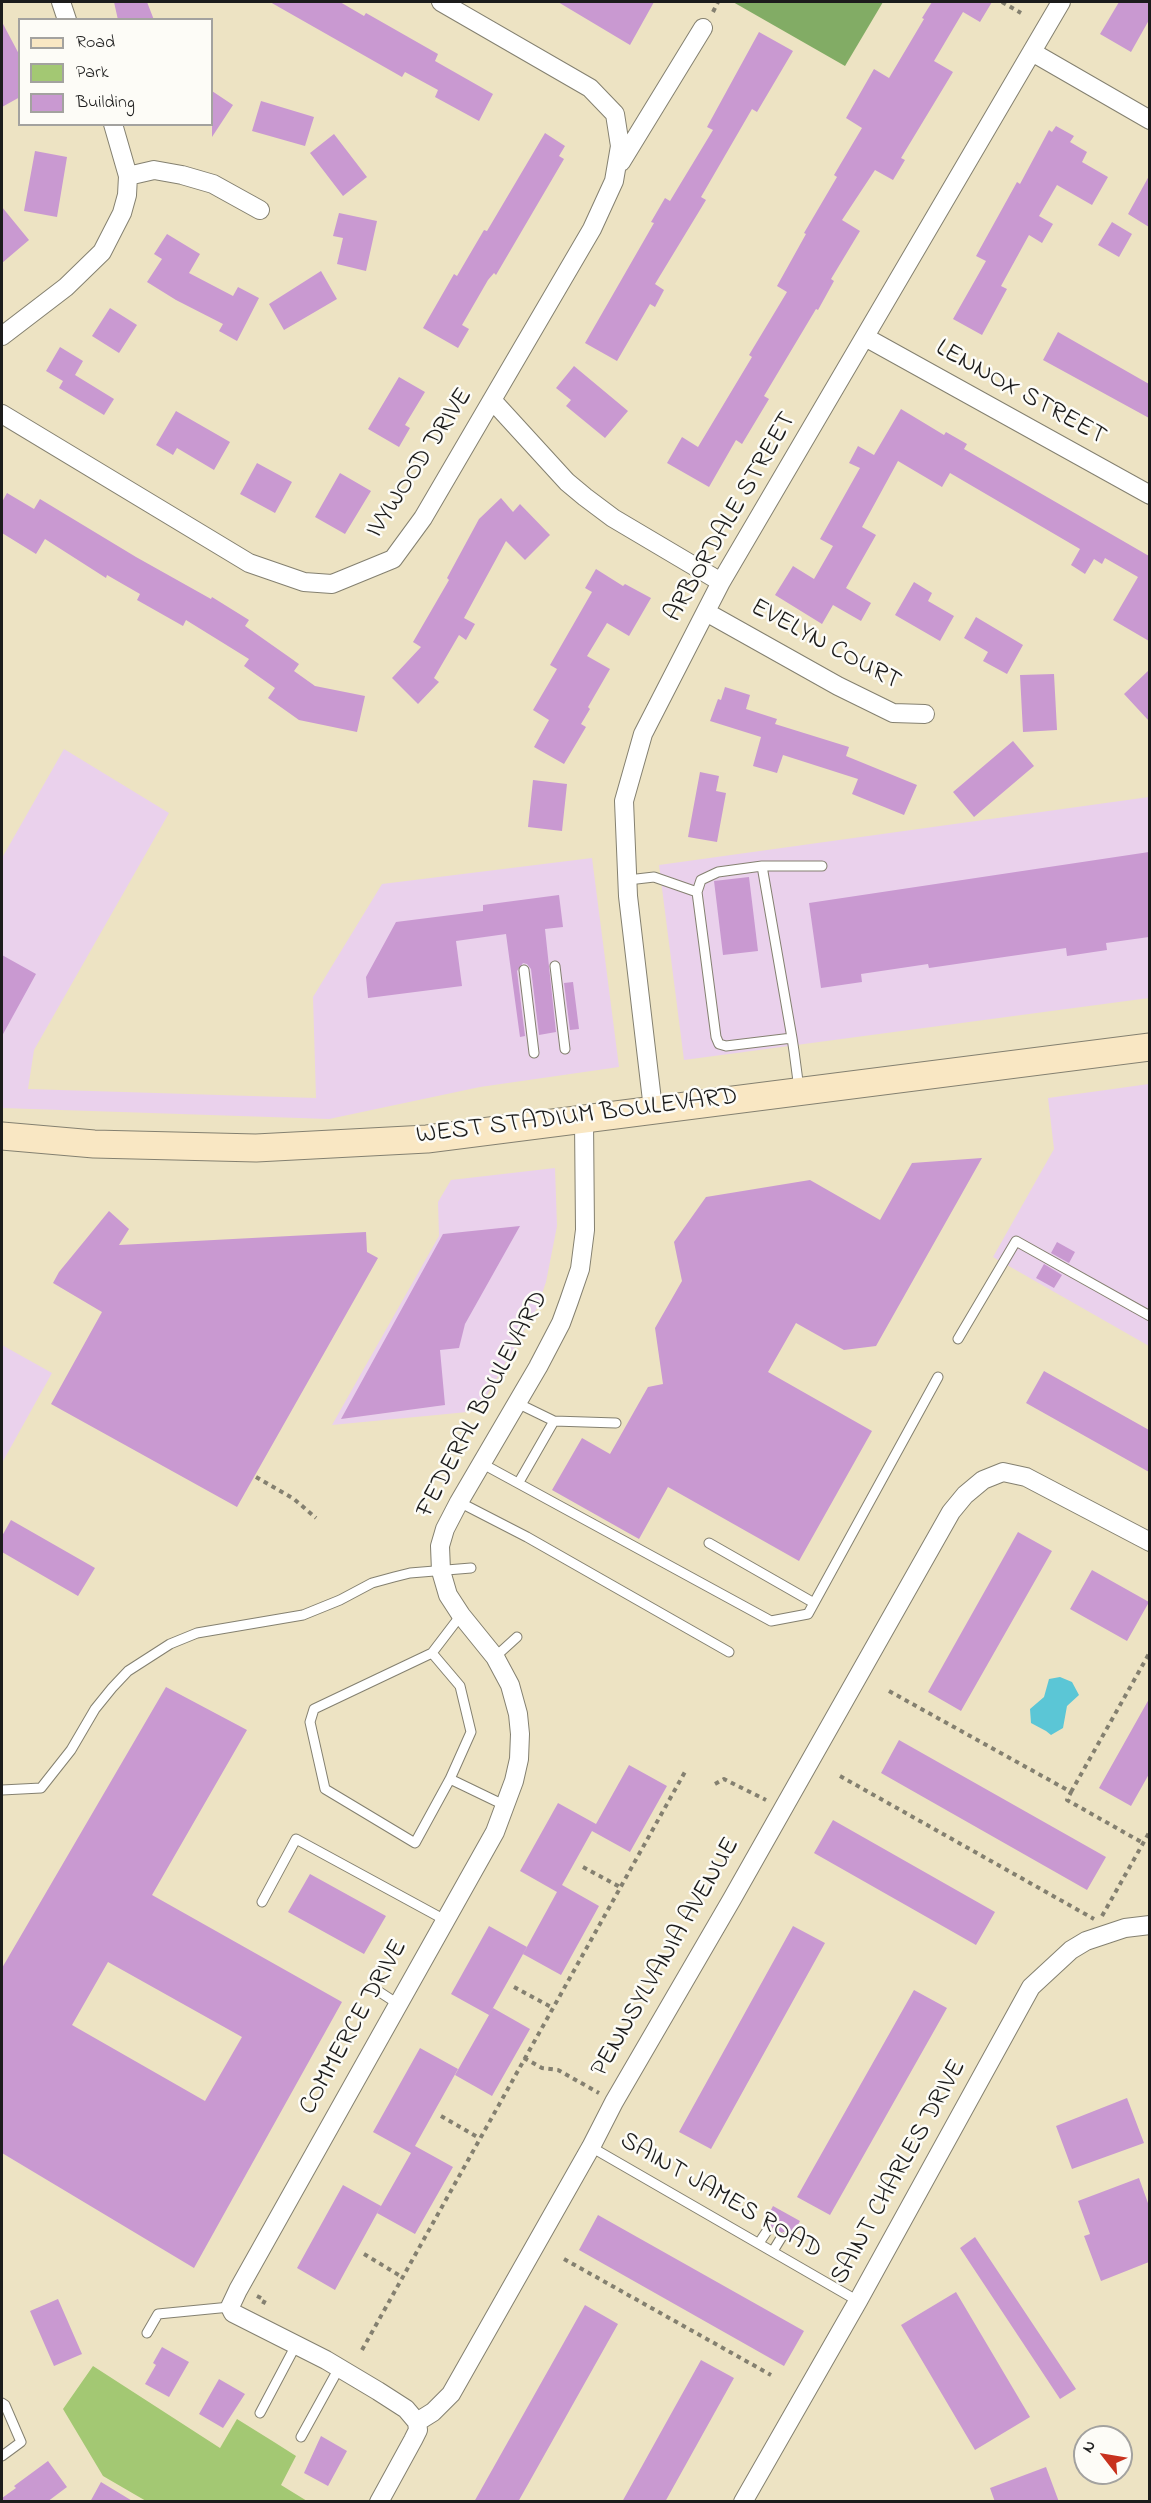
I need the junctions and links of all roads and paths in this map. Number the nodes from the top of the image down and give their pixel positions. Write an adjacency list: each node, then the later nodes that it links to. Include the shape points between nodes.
1 (61, 2): 6 (street)
2 (441, 2): 11 (street, IVYWOOD DRIVE, via 590,88 615,114 620,146)
3 (1002, 2): 5 (path)
4 (1061, 2): 8 (street, ARBORDALE STREET)
5 (1021, 13)
6 (66, 18)
7 (703, 28): 11 (street, IVYWOOD DRIVE)
8 (1032, 52): 9 (street); 15 (street, ARBORDALE STREET)
9 (1149, 120)
10 (114, 126): 12 (street)
11 (616, 169): 16 (street, IVYWOOD DRIVE, via 592,229)
12 (128, 176): 13 (street, via 154,170 182,175 213,184); 14 (street, via 122,213 102,252 66,287)
13 (260, 210)
14 (2, 336)
15 (866, 337): 18 (street, LENNOX STREET); 19 (street, ARBORDALE STREET)
16 (492, 400): 17 (street, IVYWOOD DRIVE, via 423,518 393,559 332,584 304,582 249,563); 19 (street, via 585,497)
17 (2, 414)
18 (1149, 495)
19 (720, 582): 20 (street, ARBORDALE STREET)
20 (706, 612): 21 (street, EVELYN COURT, via 893,713); 24 (street, ARBORDALE STREET, via 643,734 624,801)
21 (925, 714)
22 (762, 866): 23 (lane); 25 (lane, via 718,872 701,880); 28 (lane)
23 (822, 866)
24 (628, 880): 25 (lane, via 654,877); 33 (street, ARBORDALE STREET)
25 (697, 891): 28 (lane, via 719,1044 726,1047)
26 (555, 966): 30 (lane)
27 (524, 970): 31 (lane)
28 (792, 1038): 32 (lane)
29 (1149, 1047): 32 (main road, WEST STADIUM BOULEVARD)
30 (565, 1049)
31 (534, 1053)
32 (799, 1091): 33 (main road, WEST STADIUM BOULEVARD)
33 (654, 1109): 34 (main road, WEST STADIUM BOULEVARD)
34 (584, 1120): 35 (main road, WEST STADIUM BOULEVARD, via 427,1139 256,1148 94,1144); 39 (street, FEDERAL BOULEVARD, via 585,1230 580,1269 561,1323)
35 (2, 1136)
36 (1149, 1316): 37 (lane, via 1016,1241)
37 (958, 1339)
38 (938, 1377): 51 (lane)
39 (518, 1403): 40 (lane); 42 (street, FEDERAL BOULEVARD)
40 (554, 1421): 41 (lane); 44 (lane)
41 (616, 1423)
42 (481, 1463): 44 (lane); 45 (street, FEDERAL BOULEVARD)
43 (256, 1477): 46 (path, via 294,1499)
44 (519, 1482): 51 (lane, via 771,1622 808,1614)
45 (459, 1502): 50 (street, FEDERAL BOULEVARD, via 440,1546); 54 (lane)
46 (316, 1518)
47 (1149, 1542): 82 (street, PENNSYLVANIA AVENUE, via 1026,1478 1003,1472 983,1480 965,1495 951,1512)
48 (708, 1543): 51 (lane)
49 (471, 1568): 50 (lane)
50 (441, 1571): 52 (street, COMMERCE DRIVE, via 448,1595); 63 (lane, via 410,1573 372,1583 303,1616 197,1633 170,1644 128,1671 112,1688 41,1788)
51 (814, 1603)
52 (461, 1615): 56 (lane); 57 (street, COMMERCE DRIVE)
53 (517, 1637): 57 (lane)
54 (729, 1652)
55 (1149, 1652): 64 (path)
56 (432, 1653): 61 (lane, via 460,1686 471,1732); 61 (lane, via 314,1709 310,1722 325,1788 415,1843)
57 (495, 1657): 66 (street, COMMERCE DRIVE, via 510,1685 519,1724 519,1759)
58 (889, 1691): 64 (path)
59 (686, 1770): 70 (path)
60 (840, 1776): 68 (path, via 1099,1922)
61 (450, 1779): 66 (lane)
62 (714, 1784): 65 (path, via 724,1779)
63 (2, 1790)
64 (1071, 1792): 68 (path, via 1067,1800)
65 (755, 1794)
66 (506, 1806): 72 (street, COMMERCE DRIVE)
67 (1149, 1831): 68 (path)
68 (1143, 1843)
69 (583, 1867): 70 (path)
70 (620, 1887): 77 (path)
71 (262, 1902): 72 (lane, via 296,1839)
72 (445, 1920): 76 (street, COMMERCE DRIVE)
73 (1149, 1925): 92 (street, SAINT CHARLES DRIVE, via 1086,1941 1031,1987)
74 (372, 1987): 76 (lane)
75 (514, 1987): 77 (path)
76 (398, 2004): 93 (street, COMMERCE DRIVE)
77 (553, 2008): 78 (path)
78 (524, 2058): 79 (path, via 542,2068 558,2070); 81 (path)
79 (589, 2088)
80 (441, 2116): 81 (path)
81 (479, 2138): 89 (path)
82 (591, 2147): 85 (lane, SAINT JAMES ROAD); 101 (street, PENNSYLVANIA AVENUE, via 451,2394)
83 (767, 2230): 85 (lane)
84 (781, 2238): 86 (lane)
85 (759, 2243): 86 (lane, SAINT JAMES ROAD)
86 (773, 2252): 92 (lane, SAINT JAMES ROAD)
87 (364, 2254): 89 (path)
88 (564, 2259): 98 (path)
89 (402, 2277): 96 (path)
90 (257, 2296): 91 (path)
91 (265, 2300)
92 (858, 2301): 105 (street, SAINT CHARLES DRIVE)
93 (230, 2307): 94 (lane, via 158,2314); 95 (street, via 233,2313)
94 (147, 2333)
95 (296, 2344): 97 (street); 100 (lane)
96 (362, 2350)
97 (339, 2368): 101 (street, via 406,2409); 102 (lane)
98 (771, 2374)
99 (3, 2402): 103 (lane, via 21,2442)
100 (260, 2413)
101 (417, 2422): 104 (street, via 414,2440)
102 (301, 2437)
103 (2, 2456)
104 (379, 2502)
105 (743, 2502)

